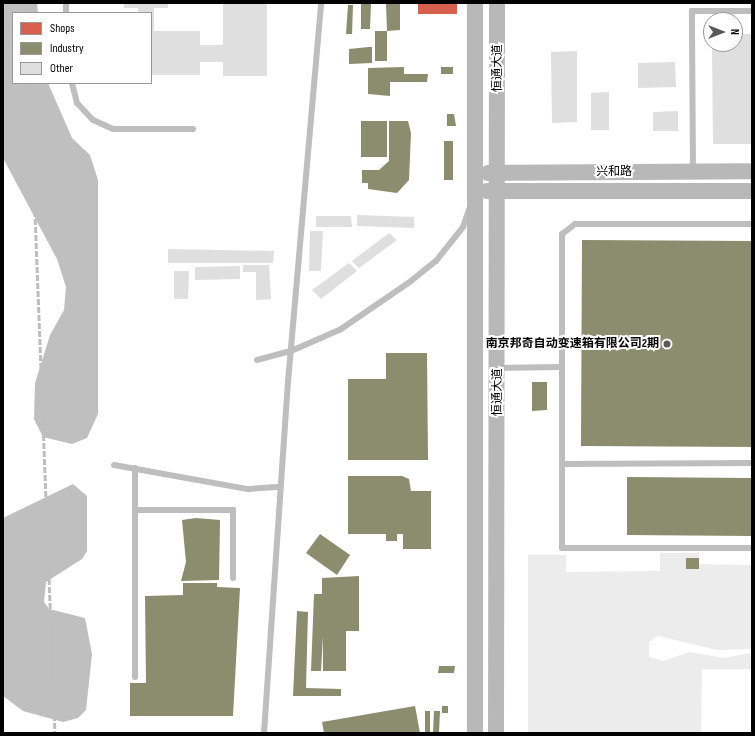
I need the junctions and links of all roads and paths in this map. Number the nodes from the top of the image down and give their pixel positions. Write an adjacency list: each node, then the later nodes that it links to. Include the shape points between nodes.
1 (321, 3): 15 (lane)
2 (475, 3): 9 (main road, 恒通大道)
3 (498, 3): 10 (main road, 恒通大道)
4 (752, 11): 8 (lane, via 692,11)
5 (72, 84): 6 (lane, via 77,103 93,120 113,129)
6 (193, 129)
7 (752, 171): 8 (main road, 兴和路)
8 (693, 172): 10 (main road, 兴和路)
9 (476, 173): 10 (main road, 兴和路); 11 (main road, 恒通大道)
10 (498, 173): 12 (main road, 恒通大道)
11 (476, 191): 12 (main road, 兴和路); 15 (lane, via 463,227 436,261 341,330); 29 (main road, 恒通大道)
12 (498, 191): 13 (main road, 兴和路); 18 (main road, 恒通大道)
13 (752, 191)
14 (752, 224): 17 (lane, via 575,224 562,234)
15 (291, 351): 16 (lane); 23 (lane)
16 (257, 360)
17 (562, 367): 18 (lane); 20 (lane)
18 (498, 368): 30 (main road, 恒通大道)
19 (752, 463): 20 (lane)
20 (562, 464): 25 (lane, via 562,548)
21 (114, 465): 22 (lane)
22 (134, 468): 23 (lane, via 248,489); 24 (lane)
23 (280, 487): 28 (lane)
24 (135, 510): 26 (lane, via 233,510); 27 (lane)
25 (752, 548)
26 (233, 578)
27 (135, 677)
28 (264, 733)
29 (475, 733)
30 (496, 733)

